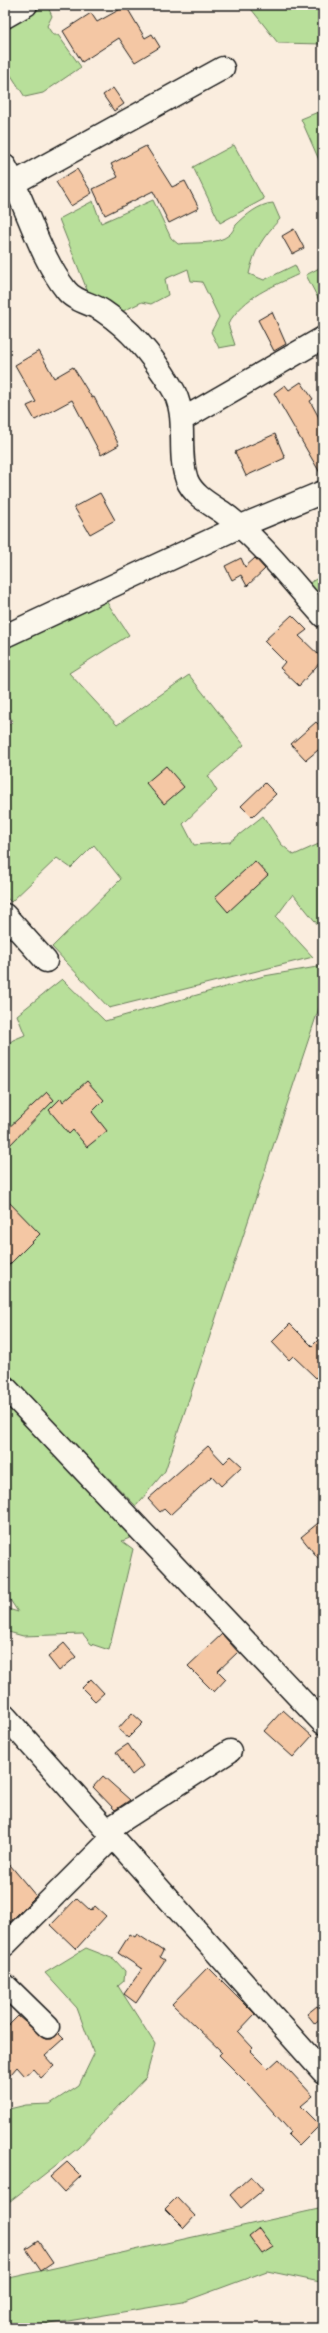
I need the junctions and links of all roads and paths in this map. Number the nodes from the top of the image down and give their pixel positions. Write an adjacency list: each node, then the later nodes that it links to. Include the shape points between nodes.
1 (26, 5): 2 (street)
2 (5, 17)
3 (222, 68): 4 (street)
4 (8, 179): 6 (street, via 67,292 102,310 150,356 173,388)
5 (323, 338): 6 (street)
6 (182, 419): 8 (street, via 187,481 195,493)
7 (323, 492): 8 (street)
8 (241, 526): 9 (street); 10 (street)
9 (323, 616)
10 (5, 636)
11 (5, 915): 12 (street)
12 (46, 961)
13 (5, 1387): 15 (street)
14 (5, 1716): 17 (street)
15 (323, 1723)
16 (230, 1751): 17 (street)
17 (110, 1833): 18 (street); 21 (street)
18 (5, 1945)
19 (5, 1985): 20 (street)
20 (48, 2027)
21 (323, 2072)

